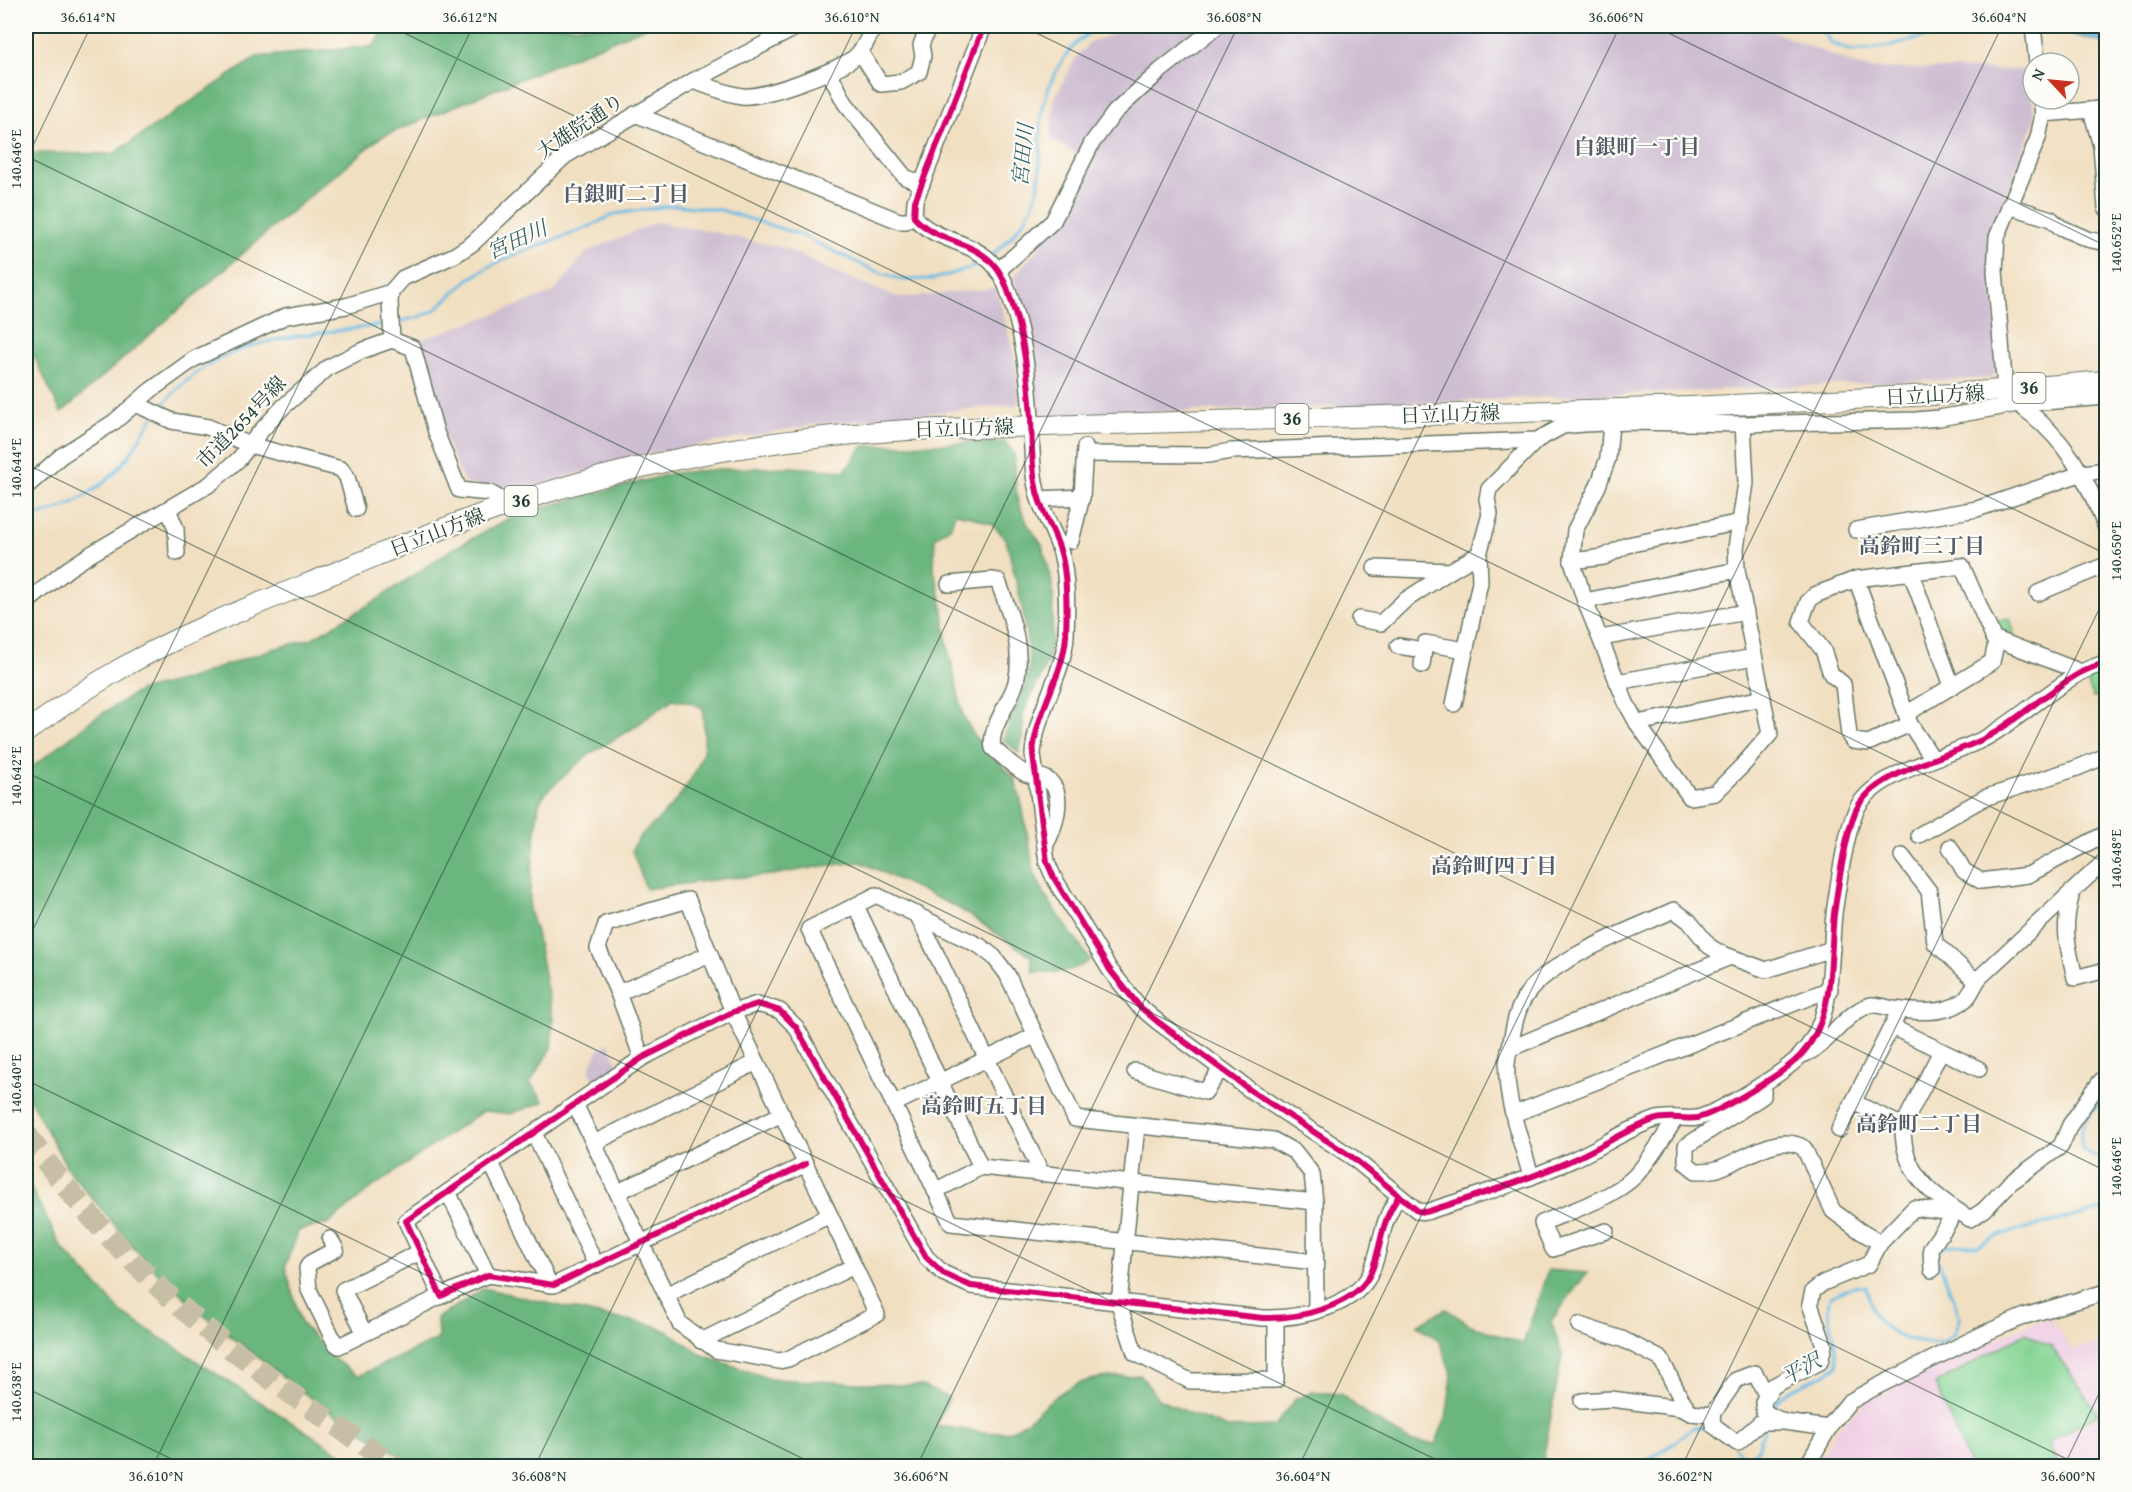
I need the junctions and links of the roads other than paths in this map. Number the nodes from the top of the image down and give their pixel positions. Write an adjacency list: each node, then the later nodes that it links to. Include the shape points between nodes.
1 (799, 26): 10 (street, 大雄院通り)
2 (874, 26): 8 (street)
3 (984, 26): 15 (street)
4 (1217, 26): 20 (street, via 1115,112 1092,142 1053,221)
5 (2033, 26): 7 (street)
6 (927, 30): 8 (street, via 921,45 919,72 901,82 881,84)
7 (2036, 51)
8 (860, 52): 9 (street)
9 (829, 72): 10 (street, via 759,96 742,96); 15 (street, via 844,103 905,177)
10 (693, 81): 14 (street, 大雄院通り)
11 (2081, 108): 12 (street)
12 (2099, 109): 17 (street)
13 (2041, 111): 16 (street, via 2038,138)
14 (635, 114): 18 (street, via 899,220); 21 (street, 大雄院通り, via 565,156 473,243 403,278)
15 (922, 184): 18 (street, via 913,208)
16 (2009, 206): 19 (street, via 2051,219 2087,239); 24 (street, via 1997,237 1995,271)
17 (2106, 208)
18 (914, 217): 20 (street, via 930,232 982,254)
19 (2106, 243)
20 (996, 268): 31 (street, via 1006,285 1021,331)
21 (392, 292): 22 (street); 27 (street, via 346,306 286,316 194,359 172,373)
22 (392, 336): 33 (street, 市道2654号線, via 329,367 283,407); 39 (street, via 413,348 436,432 459,490 490,493)
23 (2106, 381): 24 (main road, 日立山方線 / 36)
24 (2012, 397): 25 (street); 26 (main road, 日立山方線 / 36); 29 (street, via 1939,418); 35 (street, via 2044,425)
25 (2106, 397)
26 (1878, 398): 28 (main road, 日立山方線 / 36); 29 (street)
27 (139, 405): 33 (street, via 164,418 208,427); 36 (street, via 61,456)
28 (1612, 416): 30 (street); 31 (main road, 日立山方線 / 36); 32 (street, via 1563,426); 48 (street, via 1606,469 1575,530)
29 (1878, 421): 30 (street)
30 (1743, 424): 42 (street, via 1746,483)
31 (1031, 425): 38 (street); 39 (main road, 日立山方線 / 36, via 861,433 732,450 597,479)
32 (1537, 440): 37 (street, via 1209,455 1085,451); 47 (street, via 1489,489 1490,514)
33 (250, 445): 40 (street, 市道2654号線, via 224,474); 41 (street, via 341,469)
34 (2106, 470): 35 (street)
35 (2083, 473): 43 (street); 44 (street, via 1977,509)
36 (26, 487)
37 (1082, 497): 38 (street); 45 (street)
38 (1039, 499): 77 (street, via 1064,565 1066,636 1061,664 1034,737)
39 (509, 504): 74 (main road, 日立山方線 / 36, via 194,631 119,670)
40 (168, 509): 46 (street, via 176,529); 58 (street, 市道2654号線, via 68,569)
41 (356, 509)
42 (1741, 522): 48 (street, via 1627,545 1604,557); 51 (street)
43 (2106, 528)
44 (1856, 530)
45 (1071, 541)
46 (177, 553)
47 (1479, 554): 52 (street); 64 (street, via 1480,582)
48 (1572, 561): 57 (street)
49 (2106, 565): 56 (street)
50 (1375, 568): 52 (street)
51 (1737, 570): 57 (street); 59 (street)
52 (1450, 571): 60 (street, via 1404,601 1381,623)
53 (1911, 573): 54 (street); 62 (street, via 1962,566); 69 (street)
54 (1856, 579): 72 (street); 72 (street, via 1815,595 1801,622 1823,650 1832,674 1843,684 1853,741 1868,743)
55 (950, 584): 77 (street, via 998,582 1012,622 1018,663 1011,698 992,743 998,752)
56 (2038, 593)
57 (1585, 601): 61 (street)
58 (26, 603)
59 (1746, 612): 61 (street); 65 (street)
60 (1359, 619)
61 (1601, 638): 68 (street)
62 (1993, 638): 67 (street); 69 (street, via 1996,644 1992,662)
63 (1398, 646): 64 (street, via 1423,657 1425,643)
64 (1465, 650): 71 (street)
65 (1754, 657): 68 (street); 70 (street)
66 (2106, 662): 67 (street)
67 (2081, 672): 76 (street, via 1988,737)
68 (1617, 682): 73 (street)
69 (1952, 686): 72 (street)
70 (1763, 698): 73 (street); 73 (street, via 1770,734 1765,741 1714,792 1690,797)
71 (1454, 704)
72 (1908, 719): 76 (street)
73 (1637, 723)
74 (26, 732)
75 (2106, 756): 78 (street, via 1984,798)
76 (1933, 759): 86 (street, via 1895,775 1857,808 1834,914)
77 (1035, 777): 103 (street, via 1047,862 1121,986 1158,1023)
78 (1919, 835)
79 (2106, 840): 80 (street, via 2101,836 2028,874 1981,881 1964,871)
80 (1950, 847)
81 (1902, 856): 90 (street, via 1929,891 1935,943)
82 (2106, 860): 83 (street)
83 (2073, 890): 89 (street, via 2065,924 2075,978); 90 (street)
84 (856, 906): 85 (street, via 876,895); 107 (street); 111 (street, via 809,929)
85 (916, 914): 96 (street, via 994,957 1007,974); 101 (street)
86 (1833, 949): 88 (street, via 1766,970); 91 (street)
87 (710, 954): 92 (street); 92 (street, via 688,900 606,924 598,948); 94 (street)
88 (1730, 957): 97 (street); 97 (street, via 1709,946 1689,921 1674,910 1580,954 1546,975 1527,994 1519,1009)
89 (2106, 970)
90 (1976, 981): 93 (street, via 1964,1002 1948,1009)
91 (1830, 989): 99 (street, via 1819,1024); 113 (street)
92 (618, 993): 100 (street)
93 (1900, 1010): 95 (street); 99 (street, via 1872,1005)
94 (733, 1012): 100 (street); 102 (street); 147 (street, via 757,1004 780,1011 796,1028 917,1243 943,1273 982,1289)
95 (1892, 1027): 98 (street); 109 (street)
96 (1036, 1035): 101 (street); 115 (street, via 1075,1119)
97 (1509, 1049): 113 (street, via 1507,1077)
98 (1941, 1051): 104 (street); 116 (street)
99 (1801, 1056): 108 (street)
100 (642, 1058): 110 (street)
101 (987, 1059): 107 (street); 123 (street)
102 (757, 1062): 112 (street); 119 (street)
103 (1221, 1069): 105 (street, via 1205,1092); 129 (street, via 1352,1157)
104 (1979, 1069)
105 (1135, 1071)
106 (2106, 1076): 116 (street, via 2070,1125 2061,1146 2010,1183 1970,1219 1939,1198 1912,1170 1903,1142)
107 (940, 1081): 111 (street); 122 (street)
108 (1763, 1084): 114 (street, via 1698,1118); 135 (street, via 1763,1096 1686,1146 1686,1163 1696,1171 1718,1169 1772,1144 1795,1143 1804,1148 1833,1211)
109 (1853, 1102): 116 (street); 117 (street)
110 (575, 1104): 118 (street); 119 (street)
111 (894, 1104): 126 (street)
112 (782, 1114): 121 (street); 128 (street)
113 (1514, 1114): 124 (street)
114 (1676, 1118): 124 (street, via 1656,1119); 132 (street, via 1634,1177 1613,1192 1542,1223 1553,1249)
115 (1137, 1126): 125 (street); 130 (street, via 1285,1144 1312,1174)
116 (1903, 1126)
117 (1839, 1130)
118 (534, 1133): 120 (street); 139 (street)
119 (594, 1143): 128 (street)
120 (491, 1163): 127 (street); 143 (street)
121 (806, 1164): 131 (street); 136 (street)
122 (981, 1167): 123 (street); 126 (street)
123 (1042, 1174): 125 (street)
124 (1531, 1177): 129 (street, via 1426,1212 1418,1211)
125 (1131, 1183): 130 (street); 134 (street)
126 (935, 1191): 134 (street, via 951,1223)
127 (448, 1192): 137 (street, via 406,1221); 142 (street)
128 (618, 1192): 136 (street)
129 (1399, 1196): 148 (street, via 1387,1215 1365,1282 1345,1300)
130 (1316, 1202): 138 (street)
131 (830, 1215): 140 (street); 145 (street)
132 (1606, 1231)
133 (330, 1239): 151 (street, via 336,1249 307,1268 309,1290 339,1346)
134 (1125, 1242): 138 (street); 147 (street)
135 (1880, 1243): 141 (street, via 1914,1208 1945,1212 1951,1219 1931,1248); 153 (street, via 1869,1264 1813,1291 1810,1304 1824,1345 1820,1362 1773,1386)
136 (642, 1244): 139 (street); 145 (street)
137 (420, 1252): 146 (street); 151 (street, via 344,1290)
138 (1316, 1262): 148 (street)
139 (596, 1265): 143 (street)
140 (854, 1266): 152 (street); 152 (street, via 877,1314 788,1359 779,1361 716,1350)
141 (1932, 1269)
142 (488, 1275): 143 (street); 146 (street)
143 (550, 1285)
144 (2106, 1292): 158 (street, via 2025,1316 1919,1365 1849,1402)
145 (666, 1295): 152 (street, via 680,1324)
146 (441, 1296): 151 (street)
147 (1119, 1304): 149 (street); 149 (street, via 1135,1353 1190,1381 1276,1380)
148 (1316, 1310): 149 (street)
149 (1276, 1318)
150 (1579, 1325): 155 (street, via 1622,1339 1661,1359)
151 (364, 1332)
152 (701, 1341)
153 (1766, 1395): 156 (street, via 1755,1373 1746,1376 1736,1380); 157 (street, via 1763,1402)
154 (1582, 1401): 155 (street, via 1611,1399 1680,1408)
155 (1691, 1413): 156 (street)
156 (1712, 1415): 157 (street, via 1713,1425 1737,1443)
157 (1771, 1419): 158 (street)
158 (1829, 1428): 159 (street)
159 (1807, 1464)

